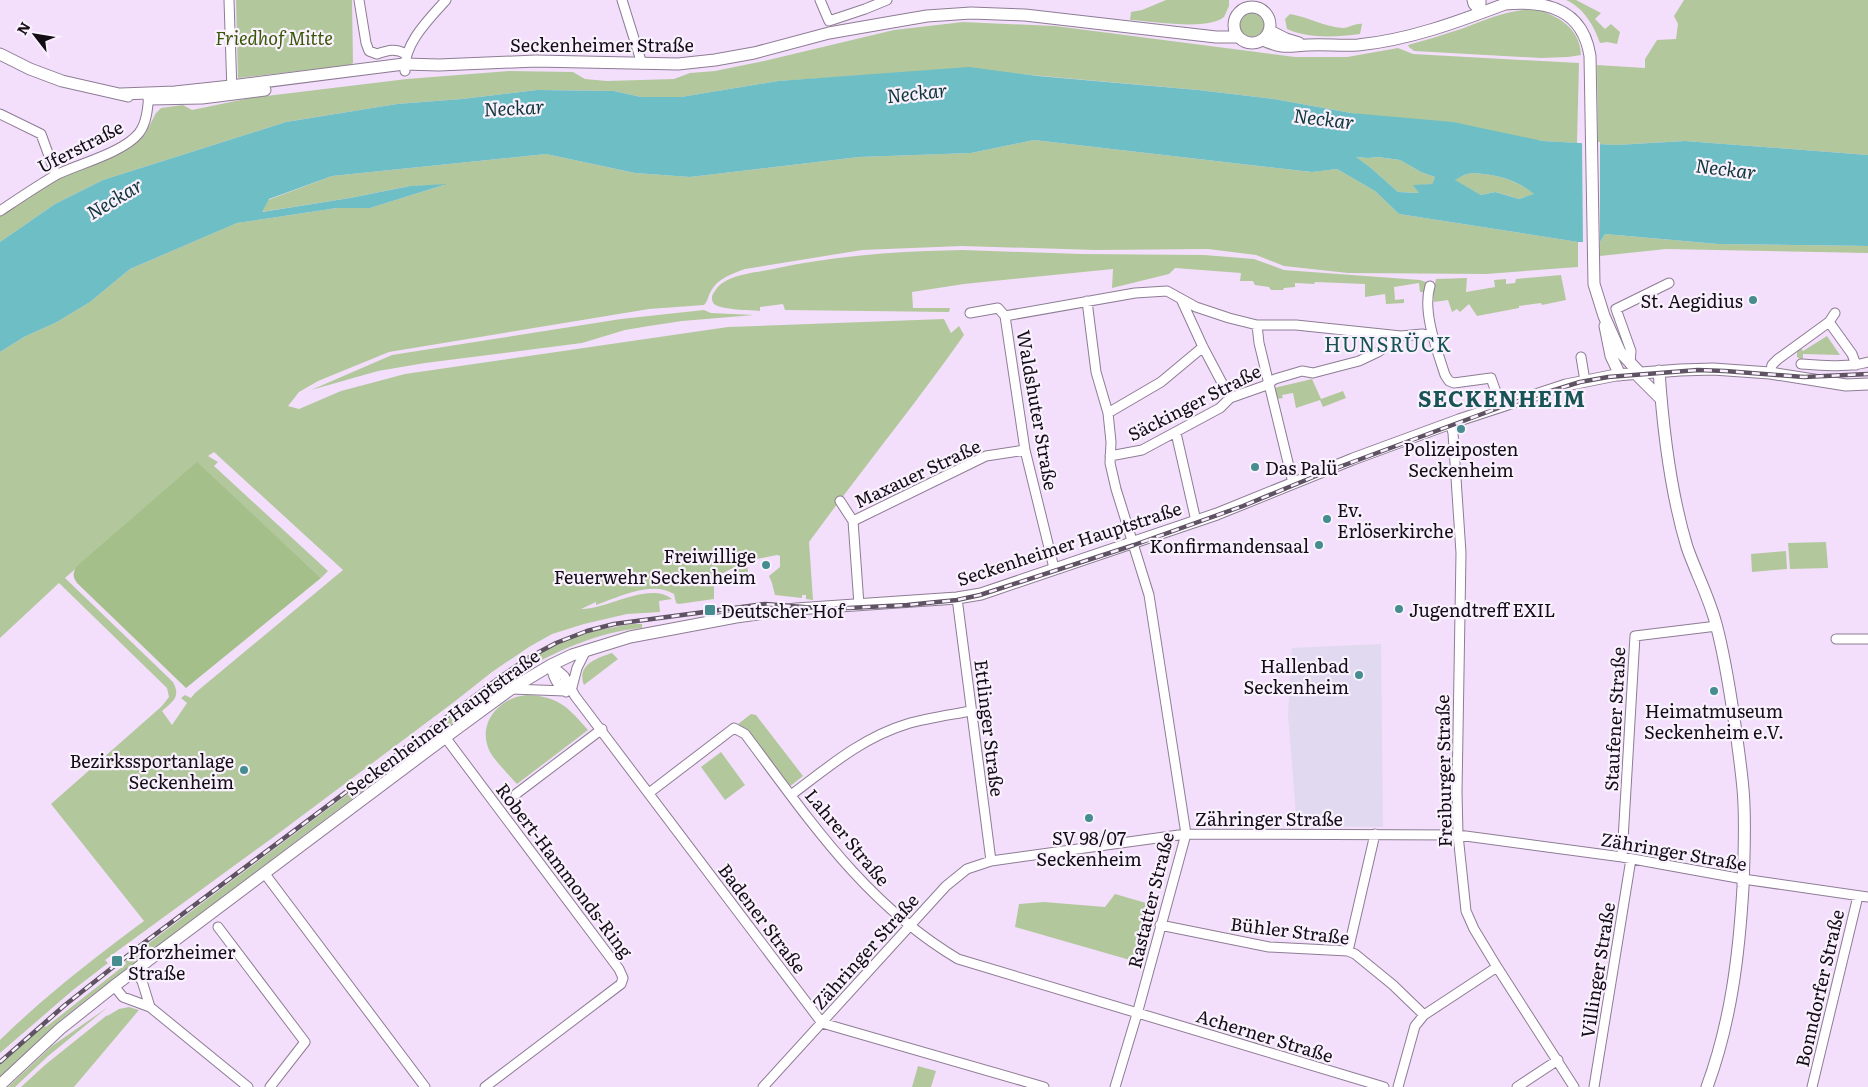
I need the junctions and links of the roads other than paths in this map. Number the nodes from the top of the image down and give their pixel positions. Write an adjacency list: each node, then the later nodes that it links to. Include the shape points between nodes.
1 (229, 0): 19 (street)
2 (359, 0): 17 (street, via 367,47 377,54 398,50)
3 (446, 0): 17 (street, via 428,21)
4 (622, 0): 18 (street)
5 (820, 0): 6 (street, via 828,21)
6 (887, 0)
7 (1472, 0): 11 (street)
8 (1481, 0): 11 (street)
9 (1249, 3): 10 (main road); 13 (main road, via 1266,12 1270,20)
10 (1238, 6): 12 (main road)
11 (1481, 13): 13 (main road, via 1404,38 1358,45 1290,48 1274,45); 38 (main road, via 1505,4 1538,1 1569,14 1588,42 1593,277 1606,337)
12 (1234, 25): 14 (main road, Seckenheimer Straße); 15 (main road)
13 (1267, 35): 15 (main road, via 1253,44)
14 (1208, 36): 15 (main road, Seckenheimer Straße); 18 (main road, Seckenheimer Straße, via 971,13 927,16 829,33 715,60)
15 (1238, 37)
16 (0, 54): 20 (main road, Seckenheimer Straße, via 62,81 134,98)
17 (405, 63): 18 (main road, Seckenheimer Straße, via 424,70 439,65 536,61); 19 (main road, Seckenheimer Straße)
18 (642, 64)
19 (232, 90): 20 (main road, Seckenheimer Straße, via 189,99)
20 (149, 96): 22 (street, Uferstraße, via 142,127 132,140)
21 (0, 114): 22 (street, via 38,132)
22 (56, 175): 23 (street, Uferstraße)
23 (0, 211)
24 (1669, 282): 35 (street, via 1616,309)
25 (1430, 286): 34 (street, via 1427,296)
26 (1180, 299): 27 (street, via 1167,290); 32 (street, via 1229,318); 36 (street)
27 (1087, 301): 30 (street); 55 (street, Rastatter Straße, via 1096,372)
28 (970, 313): 30 (street, via 998,308)
29 (1835, 313): 31 (street)
30 (1005, 316): 58 (street, Waldshuter Straße)
31 (1829, 322): 37 (street); 42 (street)
32 (1257, 324): 33 (street); 50 (street)
33 (1401, 336): 34 (street); 50 (street, Säckinger Straße, via 1359,361 1313,373 1302,371)
34 (1433, 336): 54 (street, via 1448,381 1463,383 1491,378)
35 (1629, 341): 38 (street, via 1626,348); 43 (street)
36 (1202, 347): 52 (street); 55 (street, via 1161,382)
37 (1791, 350): 41 (street); 45 (street, via 1778,358)
38 (1616, 354): 43 (main road); 46 (main road); 48 (main road)
39 (1581, 357): 49 (street)
40 (1868, 362): 42 (street)
41 (1800, 364): 42 (street); 47 (street)
42 (1856, 365)
43 (1635, 370): 44 (main road, Seckenheimer Hauptstraße); 46 (main road, Seckenheimer Hauptstraße); 53 (main road)
44 (1659, 371): 45 (main road, Seckenheimer Hauptstraße, via 1713,369); 53 (main road)
45 (1770, 374): 47 (main road, Seckenheimer Hauptstraße)
46 (1616, 376): 48 (main road, Seckenheimer Hauptstraße)
47 (1796, 377): 51 (main road, Seckenheimer Hauptstraße, via 1846,385)
48 (1599, 378): 49 (main road, Seckenheimer Hauptstraße)
49 (1585, 381): 54 (main road, Seckenheimer Hauptstraße)
50 (1269, 383): 52 (street, Säckinger Straße); 60 (street)
51 (1868, 384)
52 (1230, 398): 57 (street, Säckinger Straße, via 1220,408)
53 (1661, 399): 68 (main road, via 1676,507)
54 (1501, 406): 56 (main road, Seckenheimer Hauptstraße)
55 (1108, 413): 59 (street, Rastatter Straße)
56 (1450, 423): 60 (main road, Seckenheimer Hauptstraße); 83 (street, Freiburger Straße, via 1461,553)
57 (1176, 433): 59 (street, Säckinger Straße, via 1142,450); 63 (street)
58 (1025, 450): 62 (street, Maxauer Straße, via 986,456); 65 (street, Waldshuter Straße)
59 (1110, 456): 64 (street, Rastatter Straße, via 1116,489)
60 (1293, 483): 63 (main road, Seckenheimer Hauptstraße)
61 (840, 502): 62 (street, Maxauer Straße)
62 (853, 521): 67 (street, Maxauer Straße)
63 (1196, 521): 64 (main road, Seckenheimer Hauptstraße)
64 (1133, 542): 65 (main road, Seckenheimer Hauptstraße); 81 (street, Rastatter Straße, via 1149,594)
65 (1054, 568): 66 (main road, Seckenheimer Hauptstraße, via 981,594)
66 (957, 598): 67 (main road, Seckenheimer Hauptstraße); 75 (street, Ettlinger Straße)
67 (859, 605): 71 (main road, Seckenheimer Hauptstraße, via 796,609 718,620 644,634)
68 (1717, 626): 84 (street, Staufener Straße, via 1635,636); 88 (main road, via 1729,685 1743,789)
69 (1836, 639): 70 (street)
70 (1868, 639)
71 (586, 650): 72 (main road, Seckenheimer Hauptstraße); 74 (street)
72 (551, 664): 73 (main road, Seckenheimer Hauptstraße); 74 (street, Badener Straße, via 557,683)
73 (511, 689): 74 (street); 77 (main road, Seckenheimer Hauptstraße)
74 (571, 692): 76 (street, Badener Straße)
75 (972, 711): 80 (street, via 884,732 849,752); 86 (street, Ettlinger Straße)
76 (602, 729): 78 (street, Badener Straße); 79 (street)
77 (445, 737): 87 (main road, Seckenheimer Hauptstraße); 108 (street, Robert-Hammonds-Ring, via 623,978 621,984 606,996)
78 (649, 793): 80 (street, Lahrer Straße, via 734,728 745,734); 101 (street, Badener Straße)
79 (516, 794)
80 (791, 795): 92 (street, Lahrer Straße, via 873,894)
81 (1186, 834): 82 (street, Zähringer Straße); 86 (street, Zähringer Straße); 91 (street, Rastatter Straße)
82 (1375, 834): 83 (street, Zähringer Straße); 94 (street)
83 (1458, 835): 84 (street, Zähringer Straße); 95 (street, Freiburger Straße, via 1466,911)
84 (1622, 857): 85 (street, Zähringer Straße)
85 (1632, 859): 88 (street, Zähringer Straße); 115 (street, Villinger Straße)
86 (991, 861): 92 (street, Zähringer Straße, via 967,869 946,886)
87 (265, 874): 96 (main road, Seckenheimer Hauptstraße); 107 (street)
88 (1743, 879): 89 (street, Zähringer Straße); 116 (main road, via 1736,974 1721,1047)
89 (1858, 896): 90 (street, Zähringer Straße); 117 (street, Bonndorfer Straße)
90 (1868, 897)
91 (1160, 925): 94 (street, Bühler Straße, via 1269,947); 99 (street, Rastatter Straße)
92 (909, 926): 99 (street, Lahrer Straße, via 958,959); 101 (street, Zähringer Straße)
93 (218, 927): 106 (street, via 305,1042)
94 (1348, 951): 100 (street, Bühler Straße, via 1393,985)
95 (1497, 967): 100 (street); 102 (street, Freiburger Straße)
96 (135, 970): 97 (main road, Seckenheimer Hauptstraße); 98 (street)
97 (114, 986): 98 (street, via 123,997); 103 (main road, Seckenheimer Hauptstraße, via 60,1029)
98 (150, 1007): 105 (street)
99 (1137, 1014): 110 (street, Rastatter Straße); 111 (street, Acherner Straße)
100 (1424, 1015): 112 (street, via 1415,1026)
101 (822, 1023): 104 (street, Zähringer Straße); 109 (street)
102 (1558, 1060): 113 (street); 114 (street, Freiburger Straße)
103 (0, 1085)
104 (766, 1086)
105 (248, 1087)
106 (270, 1087)
107 (425, 1087)
108 (485, 1087)
109 (1044, 1087)
110 (1115, 1087)
111 (1384, 1087)
112 (1398, 1087)
113 (1517, 1087)
114 (1574, 1087)
115 (1594, 1087)
116 (1707, 1087)
117 (1812, 1087)

